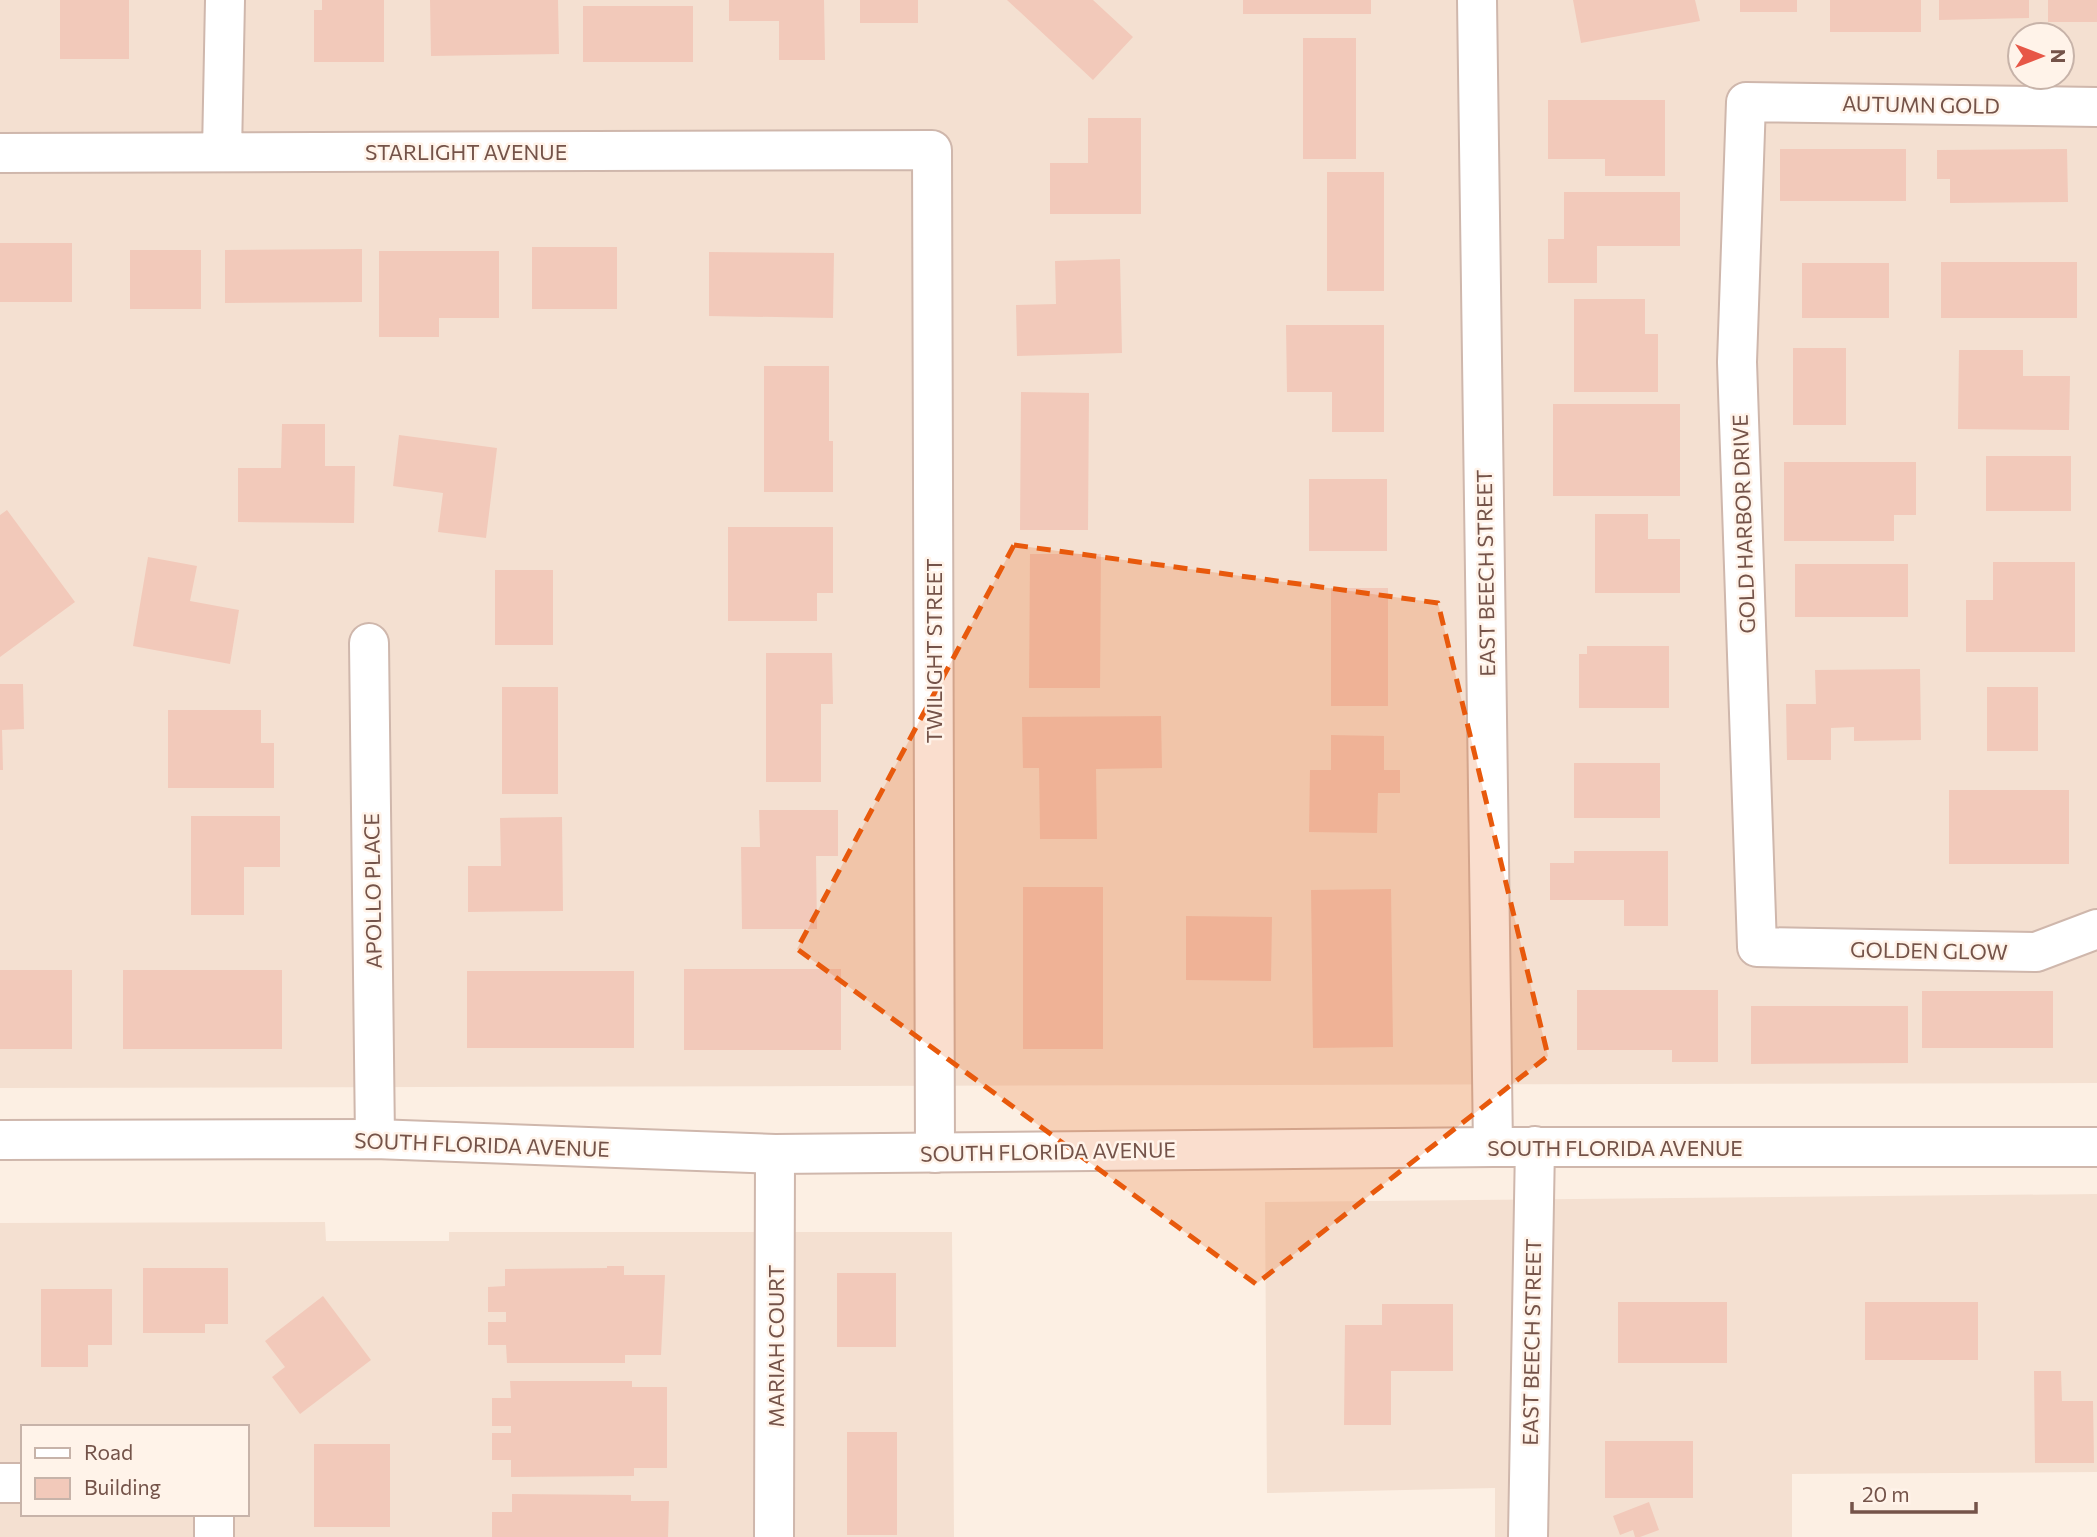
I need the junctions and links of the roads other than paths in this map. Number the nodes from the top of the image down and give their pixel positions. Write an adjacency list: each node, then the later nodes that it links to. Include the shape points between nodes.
1 (225, 0): 6 (street)
2 (1477, 0): 14 (street, EAST BEECH STREET)
3 (1746, 102): 4 (street, AUTUMN GOLD); 10 (street, GOLD HARBOR DRIVE, via 1737,362)
4 (2097, 107)
5 (932, 150): 6 (street, STARLIGHT AVENUE); 16 (street, TWILIGHT STREET)
6 (222, 152): 7 (street, STARLIGHT AVENUE)
7 (0, 153)
8 (369, 643): 11 (street, APOLLO PLACE)
9 (2097, 929): 10 (street, GOLDEN GLOW, via 2036,952)
10 (1758, 947)
11 (375, 1139): 12 (street, SOUTH FLORIDA AVENUE); 17 (street, SOUTH FLORIDA AVENUE)
12 (0, 1140)
13 (1535, 1146): 14 (street, SOUTH FLORIDA AVENUE); 15 (street, SOUTH FLORIDA AVENUE); 23 (street, EAST BEECH STREET)
14 (1493, 1147): 16 (street, SOUTH FLORIDA AVENUE)
15 (2097, 1147)
16 (935, 1153): 17 (street, SOUTH FLORIDA AVENUE)
17 (775, 1154): 22 (street, MARIAH COURT)
18 (0, 1483): 19 (street)
19 (21, 1483)
20 (214, 1516): 21 (street)
21 (214, 1537)
22 (774, 1537)
23 (1528, 1537)

